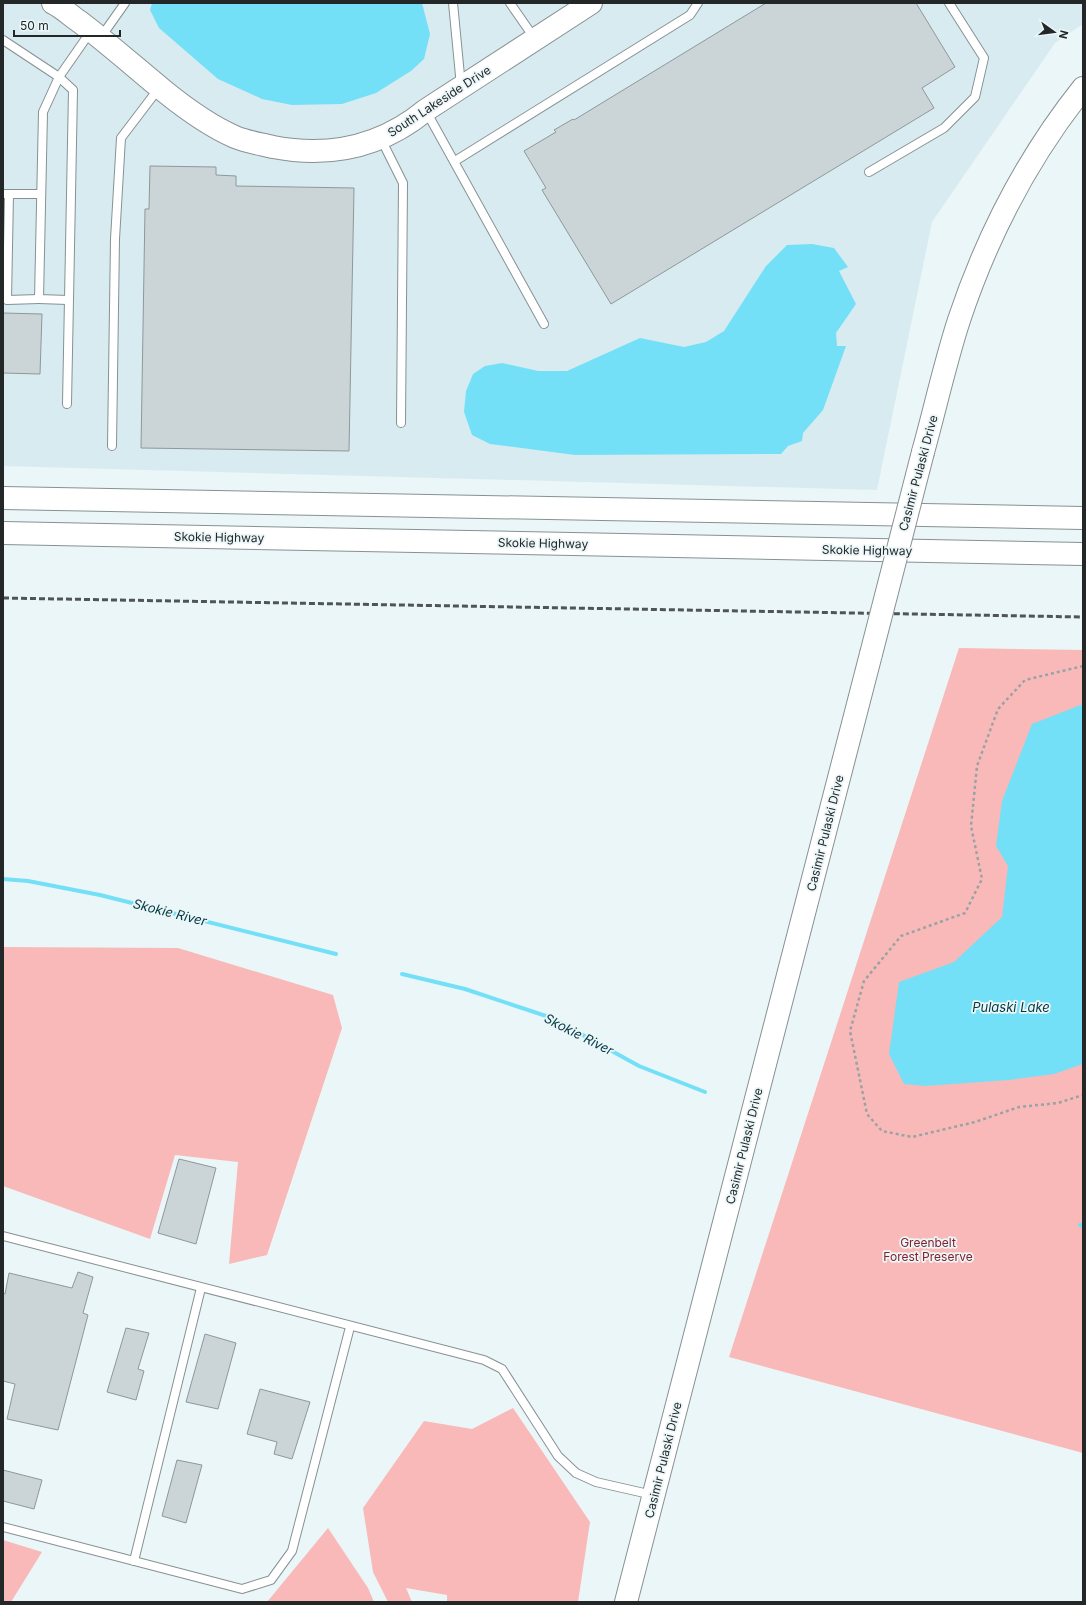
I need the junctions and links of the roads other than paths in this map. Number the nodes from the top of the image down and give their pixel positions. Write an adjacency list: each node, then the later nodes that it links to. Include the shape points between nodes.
1 (53, 3): 8 (main road, South Lakeside Drive)
2 (125, 3): 8 (lane)
3 (453, 3): 13 (lane)
4 (510, 3): 10 (lane)
5 (591, 3): 10 (main road, South Lakeside Drive)
6 (698, 3): 17 (lane, via 690,15)
7 (950, 3): 18 (lane, via 984,58 975,97 944,128)
8 (96, 34): 11 (lane); 12 (main road, South Lakeside Drive)
9 (3, 40): 11 (lane)
10 (535, 40): 13 (main road, South Lakeside Drive)
11 (59, 77): 20 (lane, via 43,112); 22 (lane, via 73,90)
12 (159, 87): 16 (main road, South Lakeside Drive, via 190,111 235,137 262,145 317,152 337,150); 26 (lane, via 121,138 115,239)
13 (461, 87): 15 (main road, South Lakeside Drive)
14 (1083, 88): 34 (main road, Casimir Pulaski Drive, bridge, via 1038,150 983,255 959,321)
15 (426, 110): 16 (main road, South Lakeside Drive, via 408,125); 17 (lane)
16 (381, 139): 25 (lane, via 403,183)
17 (455, 161): 23 (lane)
18 (869, 172)
19 (6, 194): 20 (lane); 21 (lane, via 7,300)
20 (40, 194): 21 (lane)
21 (39, 299): 22 (lane)
22 (68, 300): 24 (lane)
23 (544, 324)
24 (67, 404)
25 (401, 423)
26 (112, 446)
27 (3, 498): 28 (main road)
28 (1083, 518)
29 (3, 533): 30 (main road, Skokie Highway)
30 (1083, 554)
31 (3, 1236): 32 (lane)
32 (201, 1288): 33 (lane); 36 (lane)
33 (350, 1327): 34 (lane, via 484,1360 502,1369 558,1456 576,1473 596,1482); 36 (lane, via 292,1551 271,1580 242,1589)
34 (654, 1495): 37 (main road, Casimir Pulaski Drive)
35 (3, 1527): 36 (lane)
36 (134, 1561)
37 (626, 1602)

